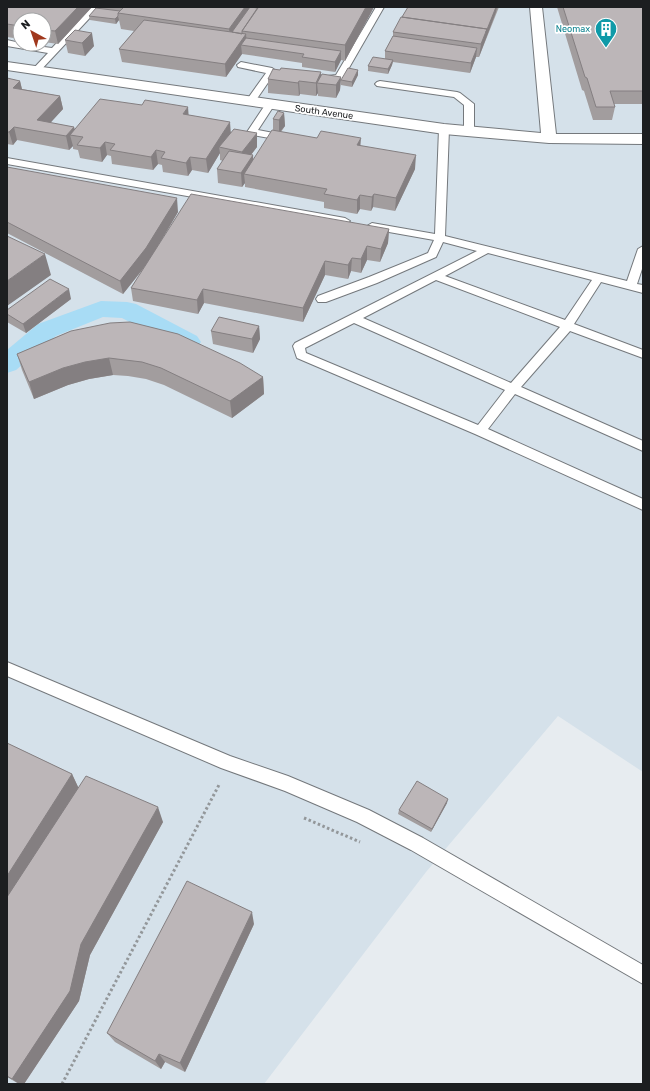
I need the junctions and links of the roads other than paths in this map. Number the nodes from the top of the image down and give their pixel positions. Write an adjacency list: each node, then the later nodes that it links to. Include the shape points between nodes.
1 (96, 7): 5 (lane)
2 (380, 7): 9 (lane, via 338,78 327,80)
3 (536, 7): 15 (street)
4 (7, 43): 5 (lane)
5 (54, 51): 8 (lane)
6 (241, 65): 11 (lane, via 276,71)
7 (7, 66): 8 (street, South Avenue)
8 (36, 70): 11 (street, South Avenue)
9 (312, 77)
10 (380, 84): 14 (lane, via 457,95 469,104)
11 (251, 101): 12 (street, South Avenue)
12 (270, 104): 13 (street, South Avenue); 16 (lane, via 252,132)
13 (444, 129): 14 (street, South Avenue); 19 (lane)
14 (469, 132): 15 (street, South Avenue)
15 (549, 138): 17 (street, South Avenue)
16 (294, 139)
17 (643, 140)
18 (7, 161): 19 (lane)
19 (440, 238): 21 (lane); 26 (lane, via 432,255)
20 (643, 249): 24 (lane)
21 (486, 250): 22 (lane); 23 (lane)
22 (435, 276): 27 (lane); 28 (lane)
23 (599, 277): 24 (lane); 28 (lane)
24 (631, 286): 25 (lane)
25 (643, 289)
26 (322, 299)
27 (353, 318): 30 (lane); 31 (lane, via 300,346 301,355)
28 (568, 325): 29 (lane); 30 (lane)
29 (643, 354)
30 (512, 388): 31 (lane); 32 (lane)
31 (480, 431): 33 (lane)
32 (643, 446)
33 (643, 505)
34 (7, 669): 35 (lane, via 227,763 288,784 363,816 417,844)
35 (643, 975)

